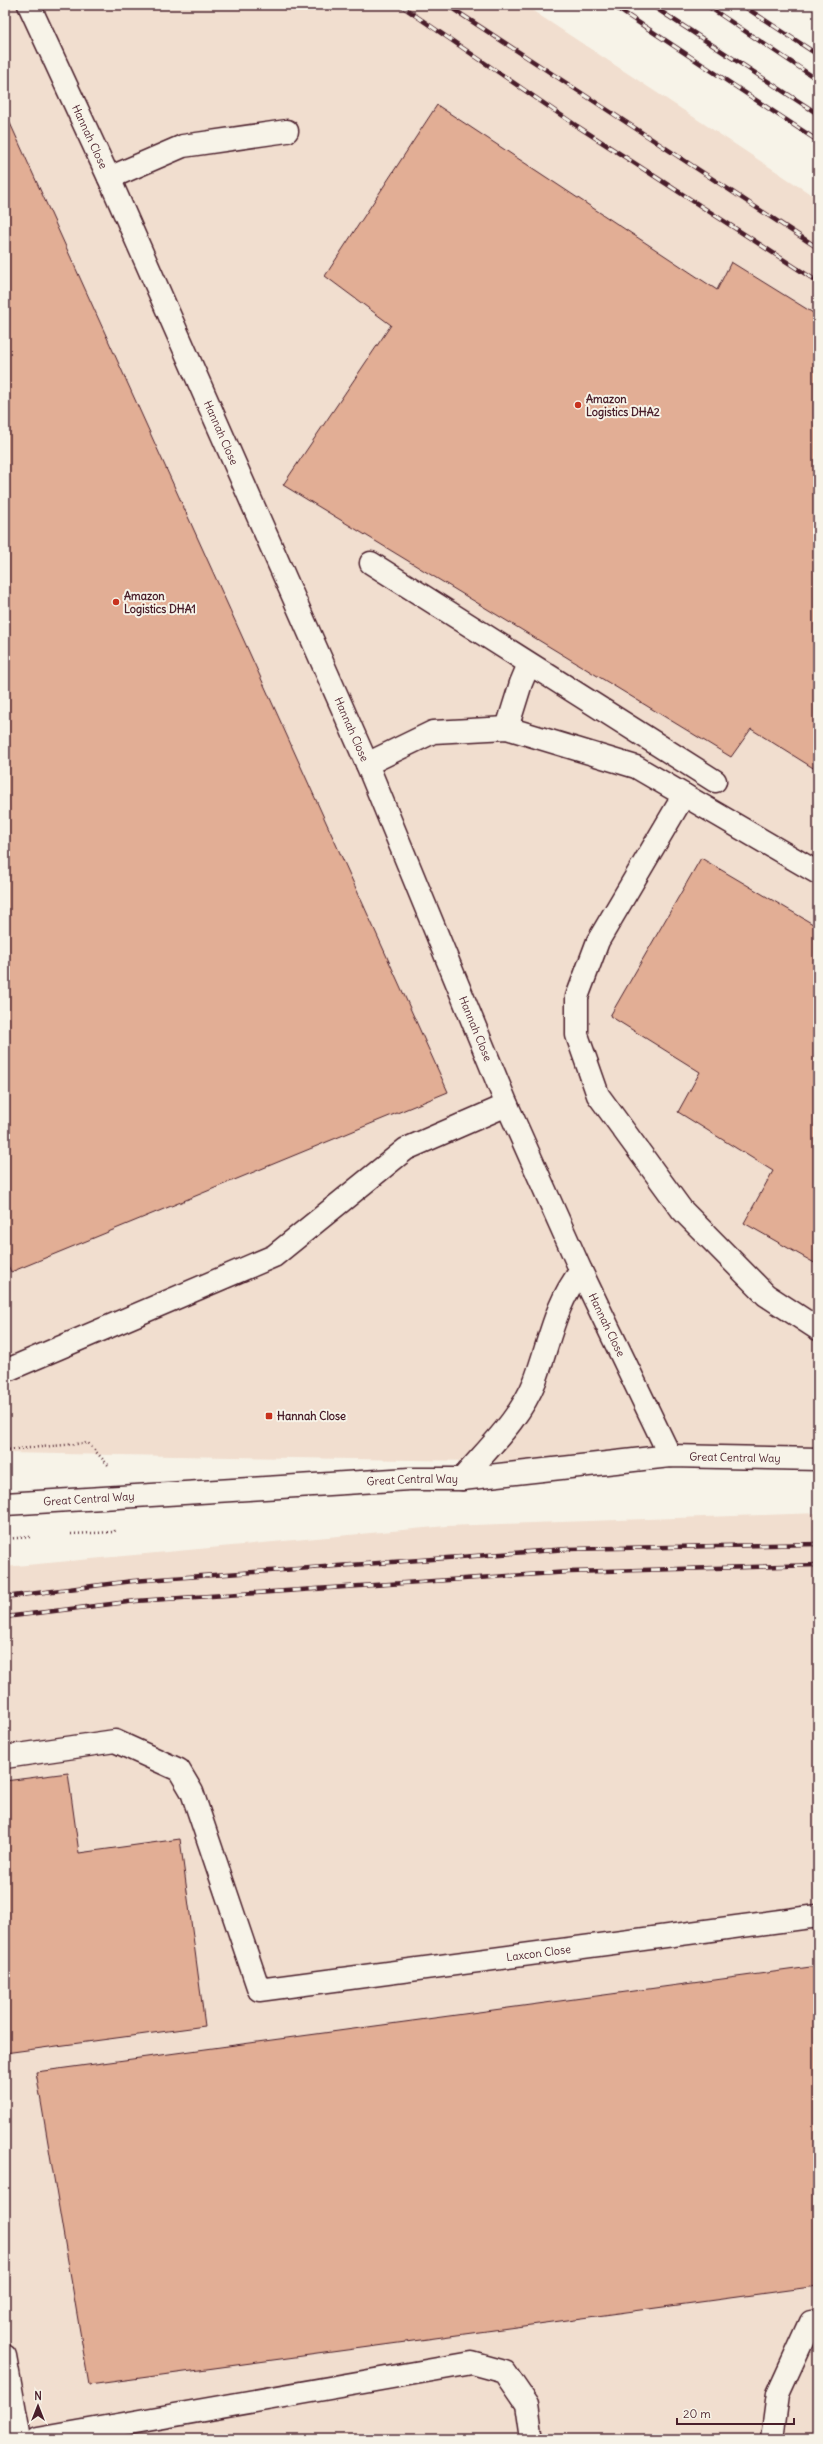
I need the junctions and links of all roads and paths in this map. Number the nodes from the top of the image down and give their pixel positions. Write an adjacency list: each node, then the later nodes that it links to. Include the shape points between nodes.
1 (29, 5): 3 (street, Hannah Close)
2 (287, 131): 3 (street, via 183,146)
3 (109, 178): 7 (street, Hannah Close)
4 (371, 563): 5 (street)
5 (529, 664): 6 (street, via 520,683); 8 (street)
6 (508, 728): 7 (street, via 433,732); 9 (street, via 636,767)
7 (367, 764): 11 (street, Hannah Close)
8 (715, 781)
9 (684, 795): 10 (street); 13 (street, via 598,941 577,998 577,1035 598,1095 682,1210 766,1295)
10 (818, 873)
11 (507, 1105): 12 (street, Hannah Close); 14 (street, via 406,1149 274,1256)
12 (581, 1271): 17 (street, Hannah Close); 19 (street, via 569,1286 562,1301 535,1381 525,1400 514,1418)
13 (818, 1329)
14 (5, 1371)
15 (88, 1443): 16 (path)
16 (5, 1450)
17 (670, 1456): 18 (street, Great Central Way); 19 (street, Great Central Way)
18 (818, 1459)
19 (462, 1479): 20 (street, Great Central Way, via 402,1480)
20 (5, 1504)
21 (114, 1532): 22 (path)
22 (69, 1534)
23 (32, 1537): 24 (path)
24 (5, 1539)
25 (5, 1757): 26 (street, Laxcon Close, via 116,1741 179,1770 192,1792 259,1990)
26 (818, 1916)
27 (818, 2320): 32 (street, via 811,2322 778,2394)
28 (5, 2356): 29 (street)
29 (20, 2439)
30 (38, 2439): 31 (street, via 472,2363 505,2372 527,2404)
31 (532, 2439)
32 (772, 2439)

